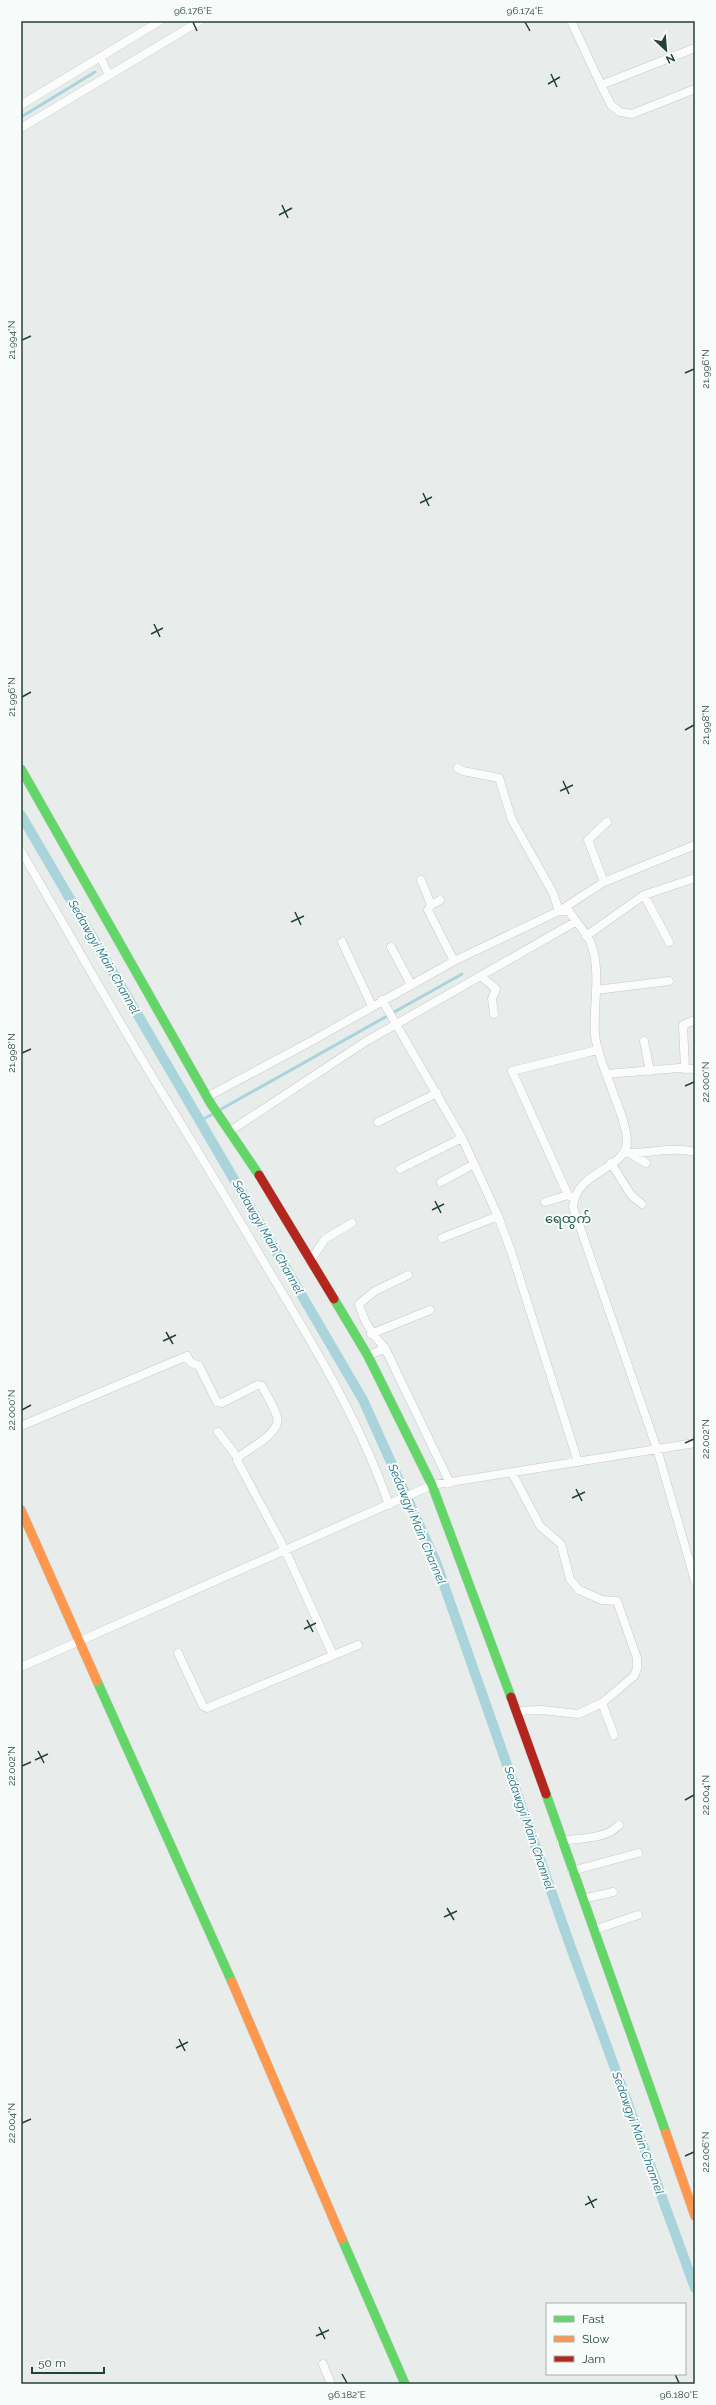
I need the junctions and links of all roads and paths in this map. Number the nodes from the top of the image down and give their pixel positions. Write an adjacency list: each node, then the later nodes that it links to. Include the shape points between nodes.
1 (160, 21): 5 (street)
2 (200, 21): 6 (street)
3 (571, 21): 7 (street)
4 (695, 48): 7 (street)
5 (102, 59): 6 (street); 9 (street)
6 (108, 72): 10 (street)
7 (601, 85): 8 (street, via 611,105 620,112 632,114)
8 (695, 89)
9 (21, 105)
10 (21, 128)
11 (458, 768): 22 (street, via 495,776 501,781 512,820 553,893)
12 (21, 769): 45 (street)
13 (607, 822): 18 (street, via 588,840)
14 (695, 844): 18 (street)
15 (21, 851): 77 (street, via 310,1342 355,1422)
16 (695, 878): 19 (street)
17 (421, 880): 21 (street)
18 (604, 882): 22 (street)
19 (644, 895): 24 (street); 26 (street)
20 (440, 900): 21 (street)
21 (431, 904): 28 (street, via 428,910)
22 (559, 911): 23 (street); 28 (street)
23 (572, 917): 24 (street); 29 (street)
24 (586, 936): 32 (street, via 593,952)
25 (342, 942): 34 (street)
26 (669, 942)
27 (391, 947): 31 (street)
28 (454, 961): 31 (street)
29 (481, 976): 35 (street, via 496,989 492,999); 37 (street)
30 (669, 981): 32 (street)
31 (411, 984): 33 (street)
32 (596, 990): 39 (street)
33 (384, 1002): 34 (street); 37 (street)
34 (372, 1006): 45 (street)
35 (494, 1014)
36 (695, 1020): 40 (street, via 683,1025)
37 (395, 1022): 44 (street); 47 (street)
38 (644, 1041): 42 (street)
39 (597, 1050): 43 (street); 56 (street, via 512,1071)
40 (685, 1069): 41 (street); 42 (street)
41 (695, 1070)
42 (650, 1071): 43 (street)
43 (606, 1074): 50 (street, via 626,1135)
44 (437, 1093): 46 (street); 48 (street)
45 (209, 1101): 47 (street)
46 (378, 1122)
47 (230, 1131): 62 (street)
48 (462, 1138): 53 (street); 54 (street)
49 (695, 1152): 50 (street, via 676,1149)
50 (627, 1153): 51 (street); 52 (street)
51 (646, 1162)
52 (611, 1163): 56 (street); 58 (street, via 631,1195)
53 (474, 1164): 55 (street); 59 (street)
54 (400, 1169)
55 (441, 1182)
56 (570, 1196): 57 (street); 71 (street)
57 (545, 1202)
58 (642, 1204)
59 (498, 1216): 61 (street); 73 (street)
60 (352, 1224): 62 (street, via 326,1239)
61 (442, 1238)
62 (311, 1260): 67 (street)
63 (408, 1275): 65 (street, via 375,1291 359,1304 362,1318)
64 (430, 1310): 65 (street)
65 (371, 1334): 66 (street)
66 (385, 1348): 67 (street); 75 (street)
67 (368, 1356): 76 (street)
68 (21, 1426): 72 (street, via 187,1356 190,1362 199,1366 217,1402 222,1403 257,1385 262,1386 278,1422 273,1432)
69 (218, 1432): 72 (street)
70 (695, 1442): 71 (street)
71 (657, 1449): 73 (street); 80 (street)
72 (238, 1458): 79 (street)
73 (578, 1462): 74 (street)
74 (512, 1473): 75 (street); 86 (street, via 540,1526 561,1544 570,1579 579,1590 602,1600 617,1601 637,1658 637,1669 634,1676)
75 (450, 1482): 76 (street)
76 (432, 1485): 77 (street); 87 (street)
77 (392, 1503): 79 (street)
78 (21, 1510): 81 (street)
79 (285, 1550): 81 (street); 84 (street)
80 (695, 1581)
81 (79, 1641): 85 (street); 100 (street, via 224,1965)
82 (358, 1645): 84 (street)
83 (178, 1652): 84 (street, via 207,1708)
84 (333, 1655)
85 (21, 1667)
86 (602, 1703): 87 (street, via 578,1714 542,1710); 88 (street)
87 (516, 1712): 90 (street)
88 (614, 1735)
89 (619, 1826): 90 (street, via 602,1835)
90 (561, 1841): 92 (street)
91 (638, 1854): 92 (street)
92 (572, 1871): 94 (street)
93 (613, 1892): 94 (street)
94 (583, 1900): 96 (street)
95 (638, 1915): 96 (street)
96 (594, 1930): 97 (street)
97 (695, 2216)
98 (323, 2364): 99 (street)
99 (331, 2384)
100 (404, 2384)

